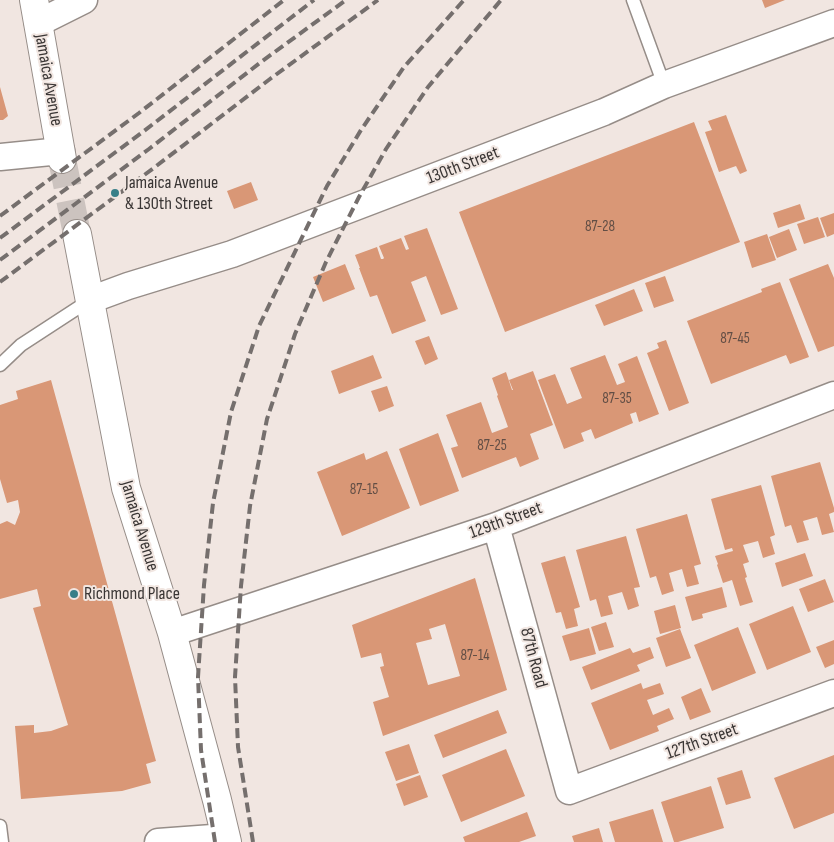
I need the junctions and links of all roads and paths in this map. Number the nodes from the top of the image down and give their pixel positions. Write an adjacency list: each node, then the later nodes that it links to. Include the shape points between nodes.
1 (84, 0): 3 (street)
2 (633, 0): 5 (lane)
3 (36, 12): 6 (main road, Jamaica Avenue)
4 (834, 23): 5 (street, 130th Street)
5 (664, 85): 9 (street, 130th Street, via 595,115 232,254)
6 (62, 155): 7 (street)
7 (0, 157)
8 (77, 234): 9 (main road, Jamaica Avenue)
9 (90, 300): 10 (lane, via 21,345); 13 (main road, Jamaica Avenue, via 126,488)
10 (0, 365)
11 (834, 395): 12 (street, 129th Street)
12 (496, 526): 13 (street, 129th Street); 15 (street, 87th Road)
13 (172, 633): 17 (main road, Jamaica Avenue)
14 (834, 693): 15 (street, 127th Street)
15 (569, 790)
16 (0, 826): 18 (lane)
17 (226, 839): 19 (street)
18 (2, 842)
19 (158, 842)

